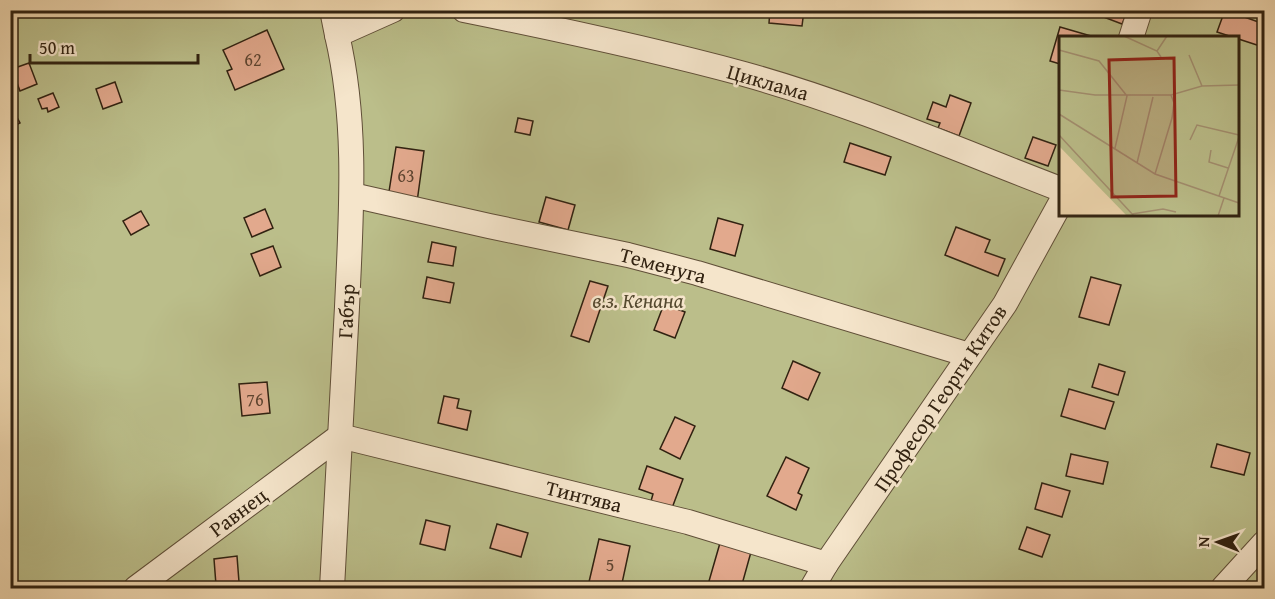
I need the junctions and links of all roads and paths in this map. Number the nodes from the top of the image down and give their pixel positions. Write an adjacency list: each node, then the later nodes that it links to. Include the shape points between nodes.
1 (332, 10): 5 (street)
2 (393, 10): 5 (street)
3 (464, 10): 7 (street, Циклама, via 744,74 835,103)
4 (1140, 10): 6 (street)
5 (337, 35): 8 (street, Габър, via 349,118)
6 (1132, 36)
7 (1059, 189)
8 (352, 195): 10 (street, Теменуга, via 628,255); 11 (street, Габър)
9 (1059, 206): 10 (street, Професор Георги Китов, via 1005,304)
10 (969, 355): 13 (street, Професор Георги Китов)
11 (340, 436): 13 (street, Тинтява, via 688,522); 14 (street, Равнец); 15 (street, Габър)
12 (1264, 543): 17 (street)
13 (826, 564): 16 (street, Професор Георги Китов)
14 (136, 588)
15 (332, 588)
16 (812, 588)
17 (1223, 588)

